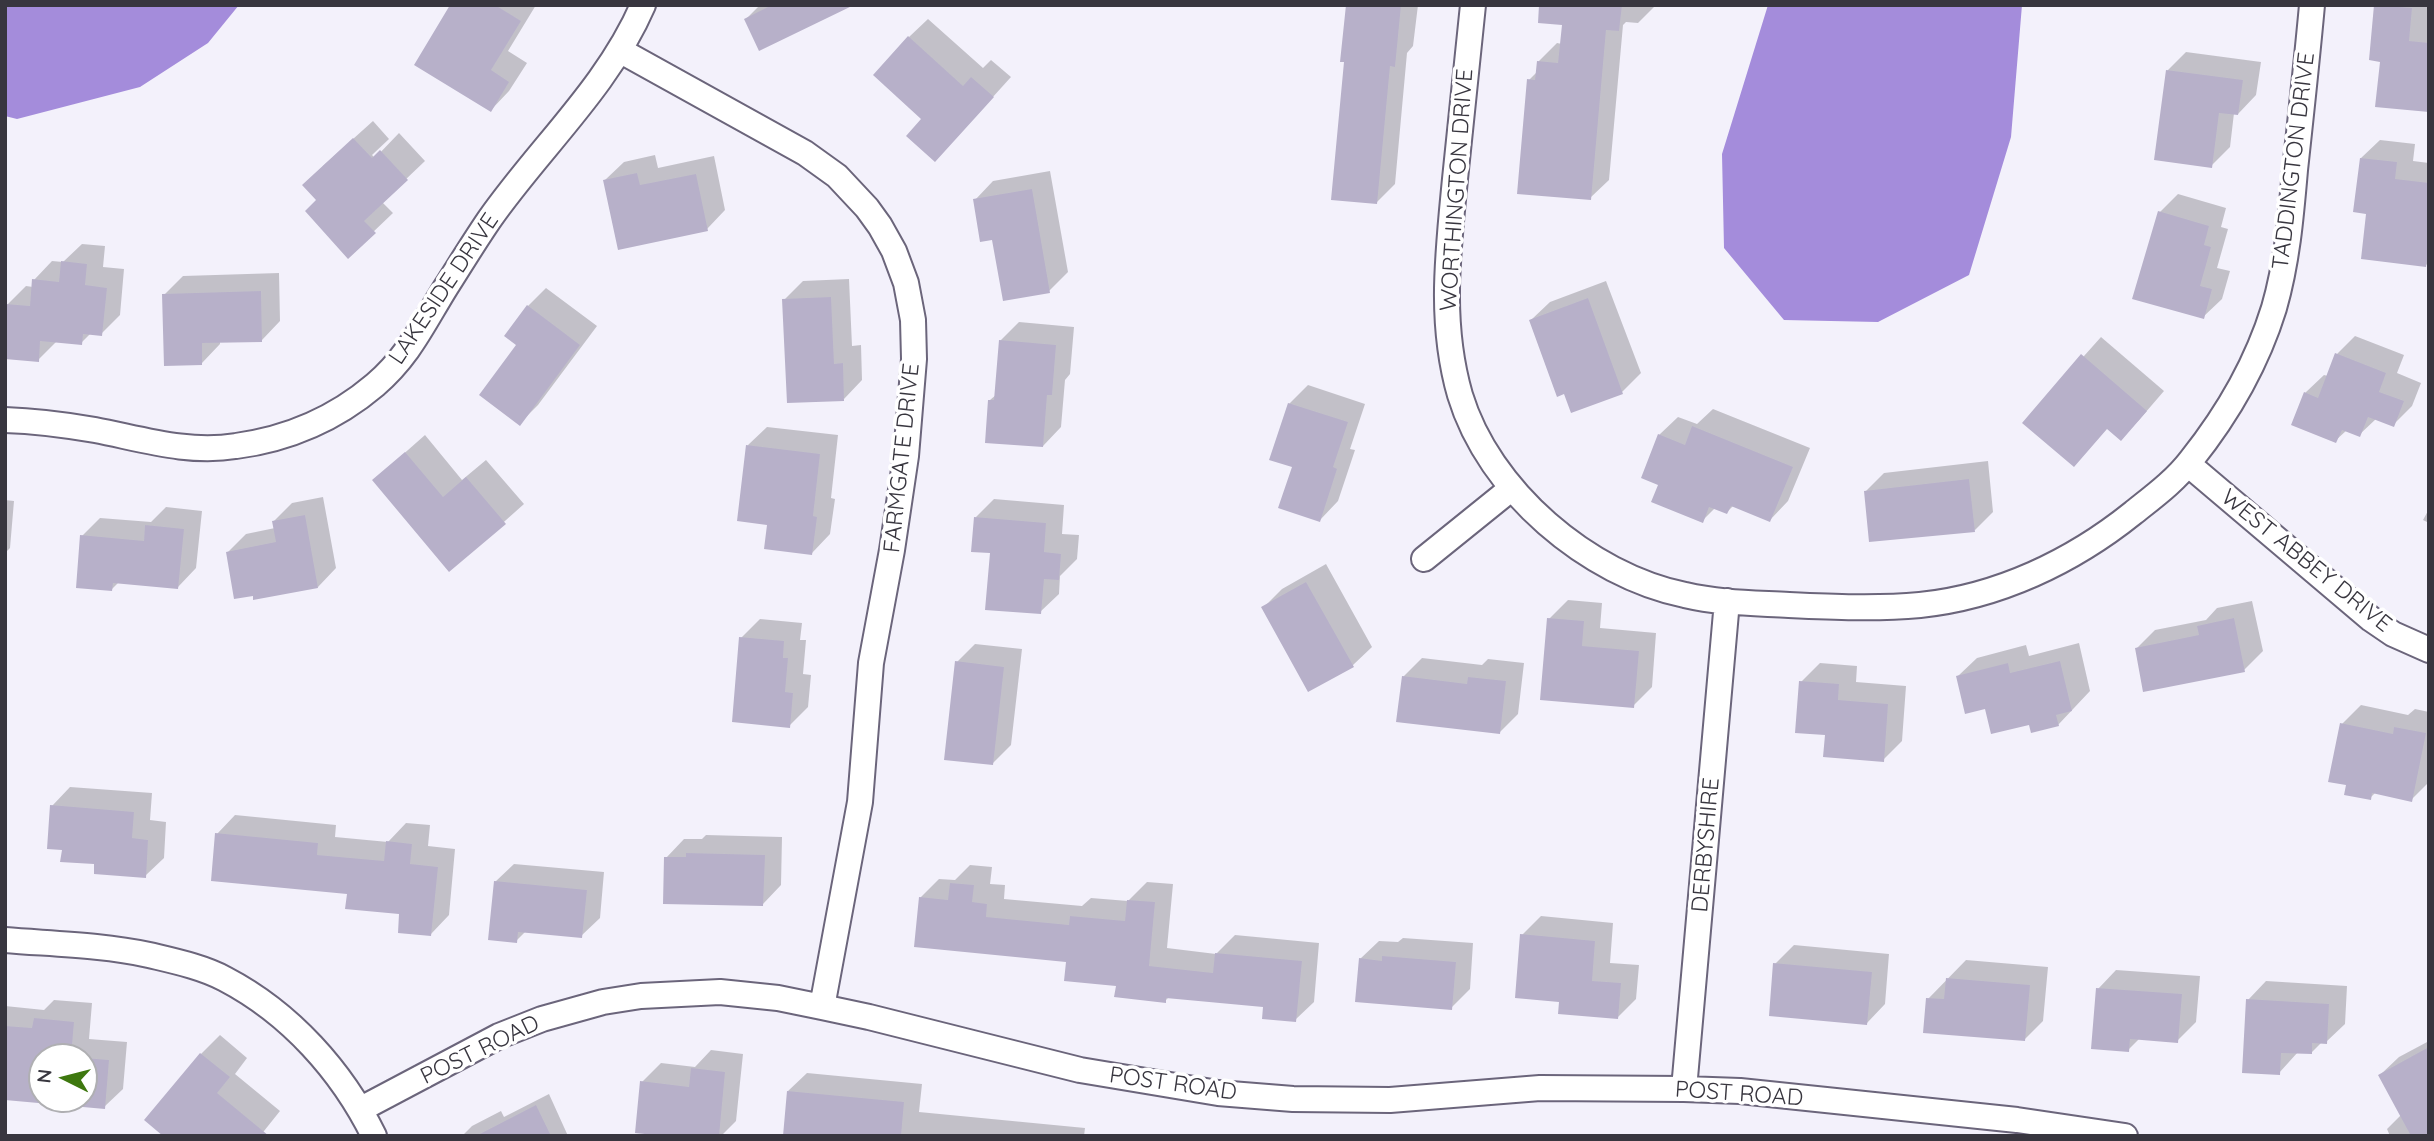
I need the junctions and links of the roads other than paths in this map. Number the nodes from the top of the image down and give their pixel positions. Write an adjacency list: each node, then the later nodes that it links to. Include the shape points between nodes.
1 (643, 5): 4 (street, LAKESIDE DRIVE)
2 (1473, 5): 7 (street, WORTHINGTON DRIVE, via 1445,299 1461,398 1482,444)
3 (2312, 5): 6 (street, TADDINGTON DRIVE, via 2287,251 2274,308 2235,398)
4 (621, 51): 5 (street, LAKESIDE DRIVE, via 490,219 405,355 375,385 322,421 290,435 202,449); 12 (street, FARMGATE DRIVE, via 805,153 837,176 880,226 906,284 914,359 906,456 871,663 860,802)
5 (5, 420)
6 (2188, 464): 9 (street, TADDINGTON DRIVE, via 2103,537 2023,579 1965,597 1920,605 1841,607); 10 (street, WEST ABBEY DRIVE, via 2371,619)
7 (1512, 488): 8 (street); 9 (street, WORTHINGTON DRIVE, via 1546,523 1600,564 1641,583)
8 (1424, 559)
9 (1727, 601): 13 (street, DERBYSHIRE)
10 (2429, 650)
11 (5, 940): 14 (street, via 147,954 223,978 292,1026)
12 (822, 1007): 13 (street, POST ROAD, via 1080,1070 1219,1093 1390,1100 1540,1088); 14 (street, POST ROAD, via 719,992 603,1002 499,1036)
13 (1684, 1089): 16 (street, POST ROAD, via 2017,1120)
14 (361, 1109): 15 (street)
15 (374, 1136)
16 (2125, 1136)

